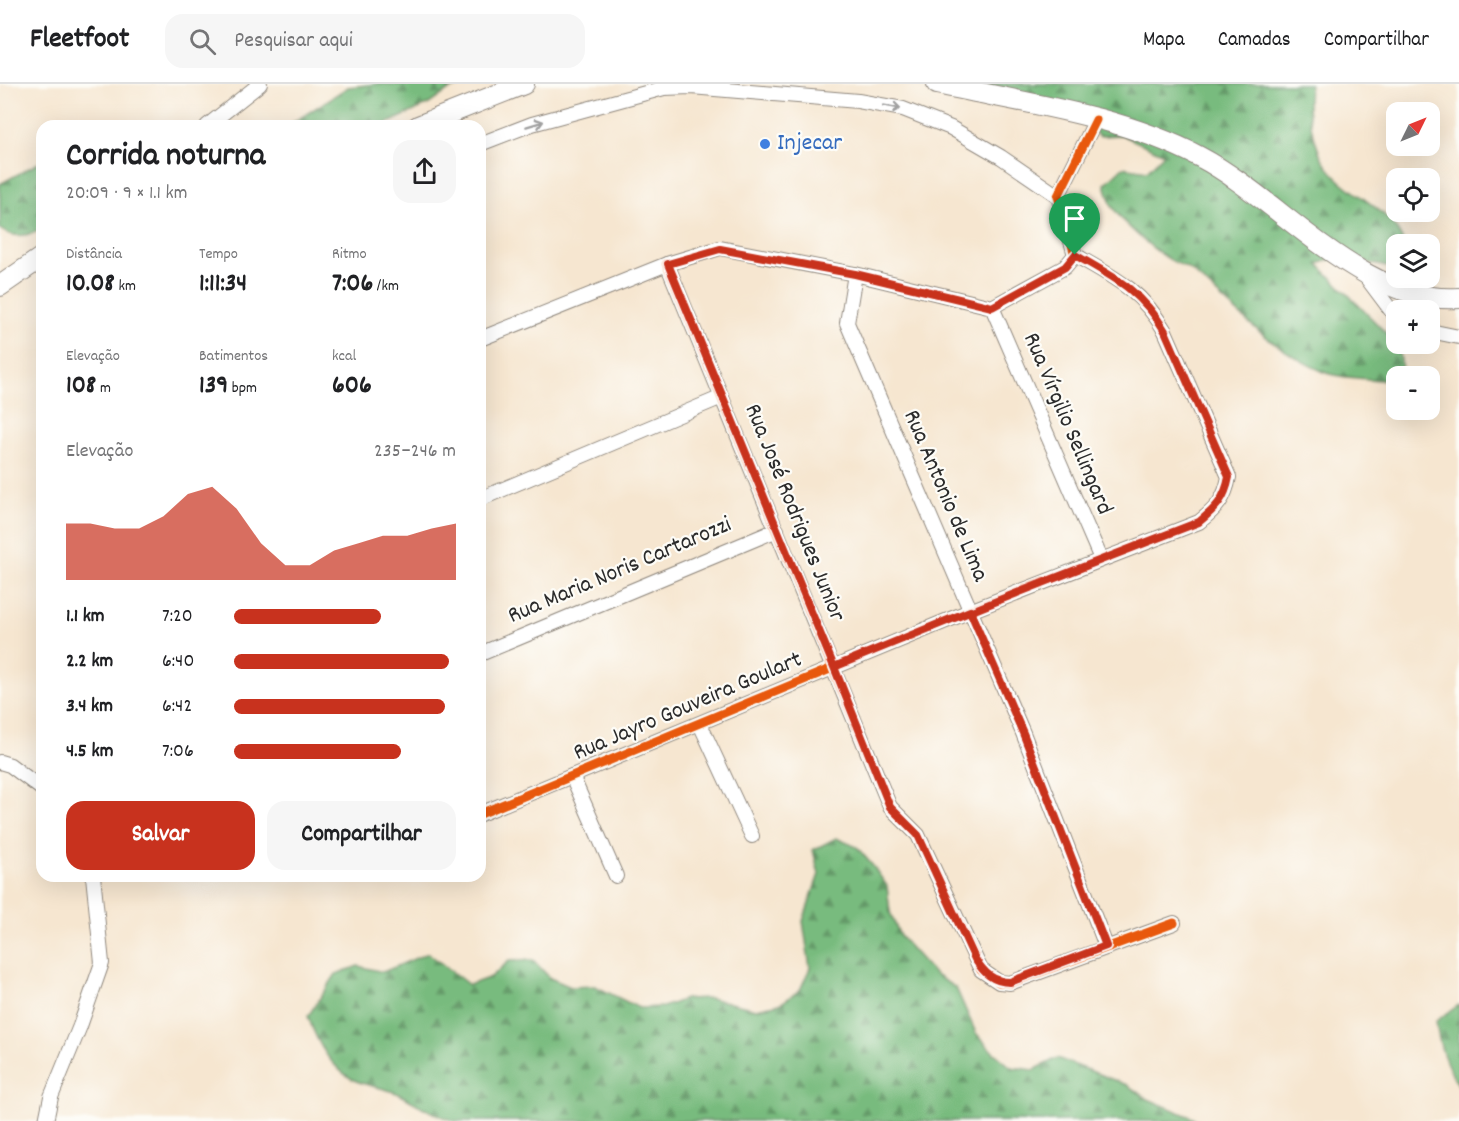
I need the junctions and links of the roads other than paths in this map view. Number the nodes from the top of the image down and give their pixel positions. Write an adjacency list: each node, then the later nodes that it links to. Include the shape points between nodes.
1 (260, 84): 4 (street)
2 (524, 84): 5 (street)
3 (937, 84): 6 (street)
4 (215, 120)
5 (433, 120)
6 (1096, 120): 8 (street); 12 (street, via 1158,138 1201,157)
7 (486, 142): 8 (street, one-way to 8, via 532,124 664,88 858,101 903,109 951,128)
8 (1058, 196): 9 (street)
9 (1075, 255): 17 (street, via 1065,267); 24 (street, Rua Jayro Gouveira Goulart, via 1129,286 1154,312 1229,477 1221,501 1199,522)
10 (36, 261): 14 (street)
11 (668, 264): 13 (street, via 720,249); 19 (street); 21 (street, Rua José Rodrigues Junior)
12 (1363, 273): 15 (street, via 1408,291); 16 (street)
13 (855, 274): 17 (street); 25 (street, Rua Antonio de Lima, via 847,323)
14 (0, 286)
15 (1459, 298)
16 (1386, 304)
17 (992, 307): 24 (street, Rua Vírgilio Sellingard)
18 (1440, 333): 20 (street)
19 (486, 337)
20 (1459, 337)
21 (722, 397): 22 (street); 23 (street, Rua José Rodrigues Junior)
22 (486, 496)
23 (777, 530): 26 (street, Rua Maria Noris Cartarozzi); 27 (street, Rua José Rodrigues Junior)
24 (1101, 559): 25 (street, Rua Jayro Gouveira Goulart)
25 (970, 611): 27 (street, Rua Jayro Gouveira Goulart); 37 (street, Rua Antonio de Lima, via 1023,733)
26 (486, 651)
27 (834, 667): 28 (street, Rua Jayro Gouveira Goulart); 37 (street, Rua José Rodrigues Junior, via 890,807 918,835 975,959 991,977 1010,982)
28 (700, 724): 30 (street, Rua Jayro Gouveira Goulart); 33 (street)
29 (0, 762): 31 (street)
30 (572, 776): 32 (street, Rua Jayro Gouveira Goulart); 34 (street)
31 (36, 784)
32 (486, 812)
33 (752, 836)
34 (616, 876)
35 (94, 882): 38 (street, via 102,963 51,1097)
36 (1174, 923): 37 (street, Rua José Rodrigues Junior)
37 (1106, 946)
38 (46, 1121)

